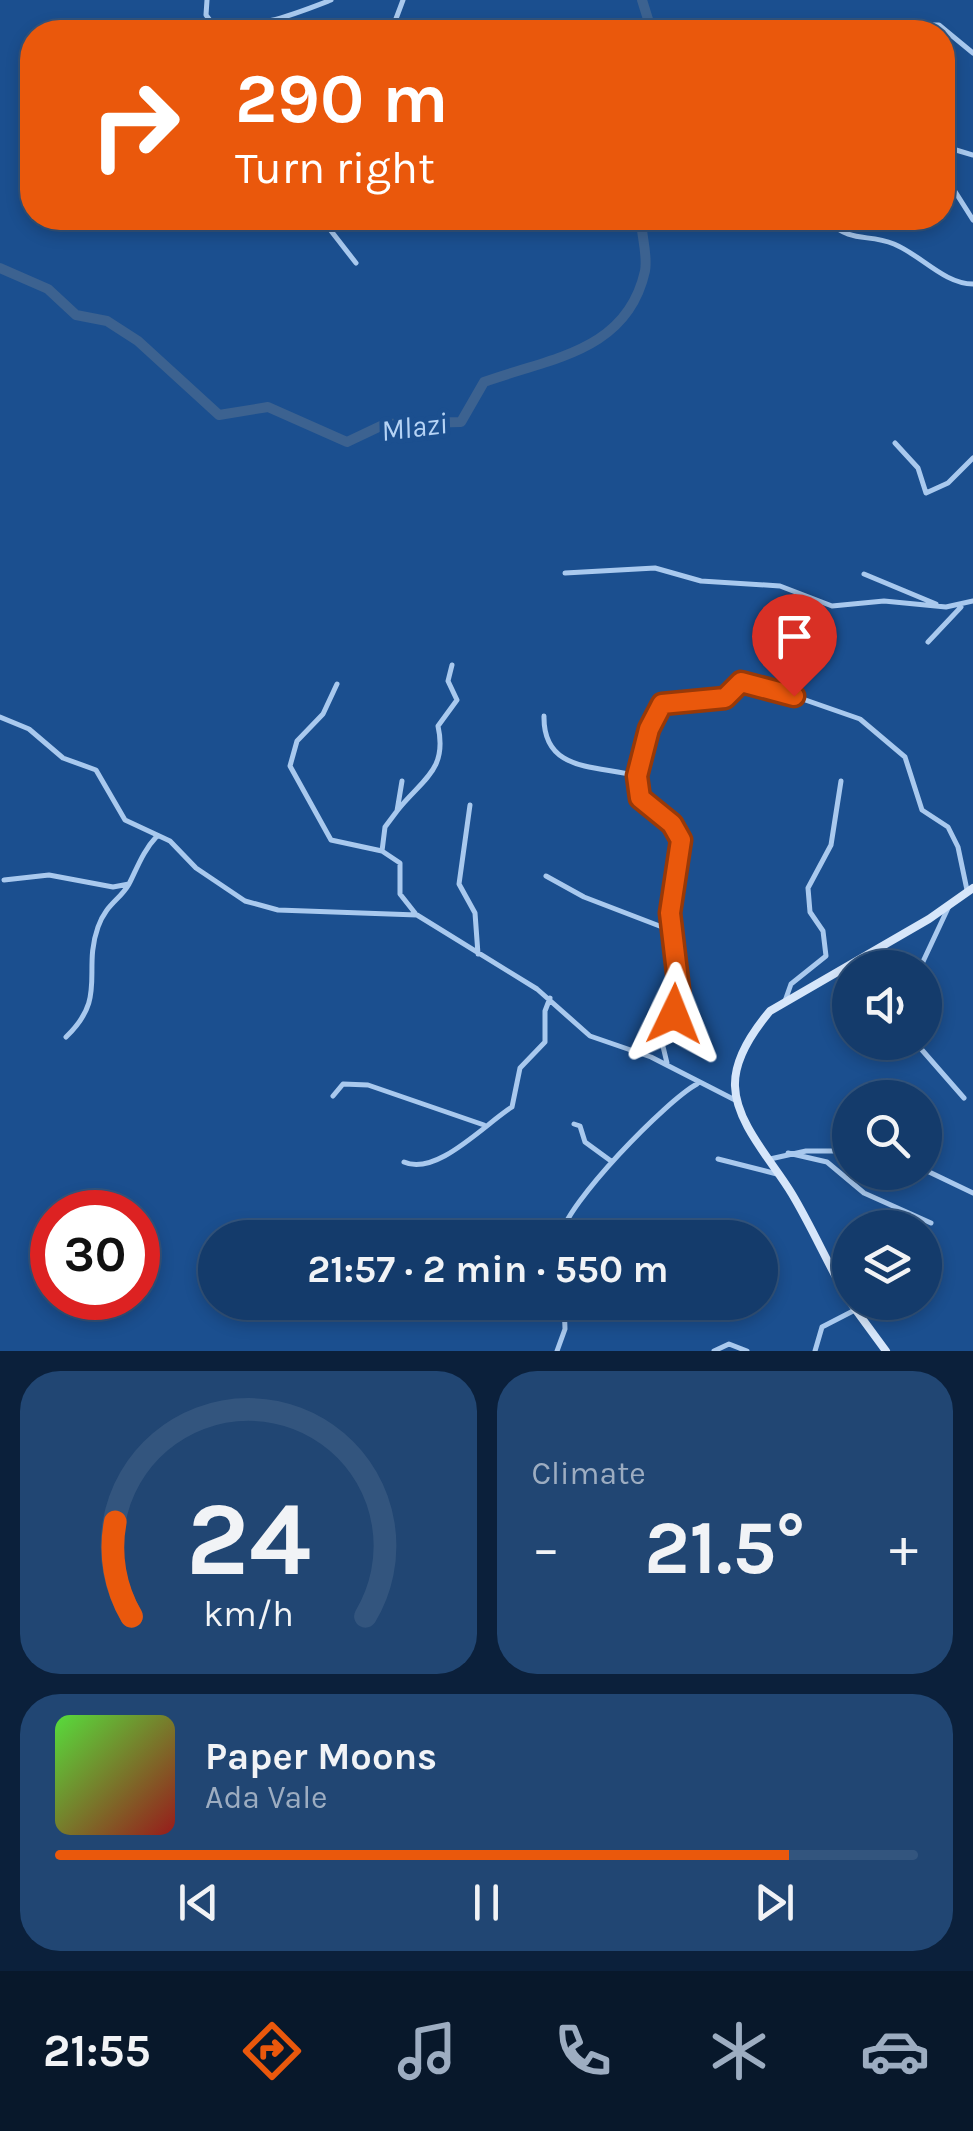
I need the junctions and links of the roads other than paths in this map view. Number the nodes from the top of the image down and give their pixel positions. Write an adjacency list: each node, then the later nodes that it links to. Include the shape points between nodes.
1 (331, 0): 2 (street)
2 (276, 20)
3 (955, 192): 4 (street)
4 (973, 220)
5 (330, 230): 7 (street)
6 (838, 230): 8 (street, via 894,244 951,280)
7 (356, 263)
8 (973, 284)
9 (896, 443): 10 (street, via 918,468 926,493 948,484)
10 (973, 458)
11 (566, 573): 15 (street, via 655,568 719,583 780,586 832,606)
12 (864, 574): 15 (street)
13 (973, 601): 14 (street)
14 (963, 605): 15 (street); 16 (street)
15 (938, 606)
16 (928, 642)
17 (452, 665): 26 (street, via 448,680 457,700 438,726 436,769)
18 (337, 684): 28 (street, via 323,714 297,741 290,766 330,840)
19 (0, 708): 21 (street)
20 (544, 716): 22 (street, via 547,740 568,764)
21 (4, 718): 27 (street, via 64,758 96,770 128,822)
22 (637, 776): 32 (street, via 654,715 666,702 716,700 751,681 860,720 908,761 922,810 948,827 958,846); 35 (street, via 640,798 681,840)
23 (402, 781): 26 (street)
24 (841, 781): 39 (street, via 831,845 808,888 826,956 791,984)
25 (470, 805): 37 (street, via 458,884 476,920)
26 (397, 811): 28 (street)
27 (157, 836): 31 (street); 34 (street, via 257,906)
28 (382, 851): 34 (street, via 400,863 402,900)
29 (546, 876): 35 (street)
30 (4, 880): 31 (street, via 49,875)
31 (129, 884): 40 (street, via 110,901 98,927 91,1004)
32 (970, 891): 33 (street)
33 (948, 906): 36 (street); 39 (street)
34 (418, 915): 37 (street)
35 (670, 930): 42 (street, via 680,998 659,1030)
36 (928, 950)
37 (478, 954): 38 (street)
38 (550, 998): 42 (street, via 590,1036); 48 (street, via 545,1042 520,1068 516,1101)
39 (785, 1001): 46 (street, via 758,1025 744,1051)
40 (66, 1036)
41 (931, 1060): 45 (street)
42 (667, 1064): 43 (street)
43 (698, 1084): 46 (street); 54 (street)
44 (333, 1096): 48 (street, via 343,1084 368,1085)
45 (964, 1098)
46 (737, 1101): 51 (street)
47 (574, 1124): 54 (street, via 589,1147)
48 (484, 1125): 53 (street, via 448,1157)
49 (832, 1152): 50 (street)
50 (788, 1153): 51 (street); 58 (street, via 827,1162 864,1193)
51 (770, 1158): 55 (street)
52 (718, 1159): 55 (street)
53 (404, 1162)
54 (611, 1162): 59 (street)
55 (780, 1175): 60 (street)
56 (942, 1178): 57 (street)
57 (973, 1193)
58 (902, 1210)
59 (566, 1220)
60 (832, 1269)
61 (565, 1320): 64 (street)
62 (832, 1320): 67 (street)
63 (863, 1320): 68 (street)
64 (557, 1351)
65 (714, 1351): 66 (street, via 729,1344)
66 (747, 1351)
67 (814, 1351)
68 (886, 1351)

